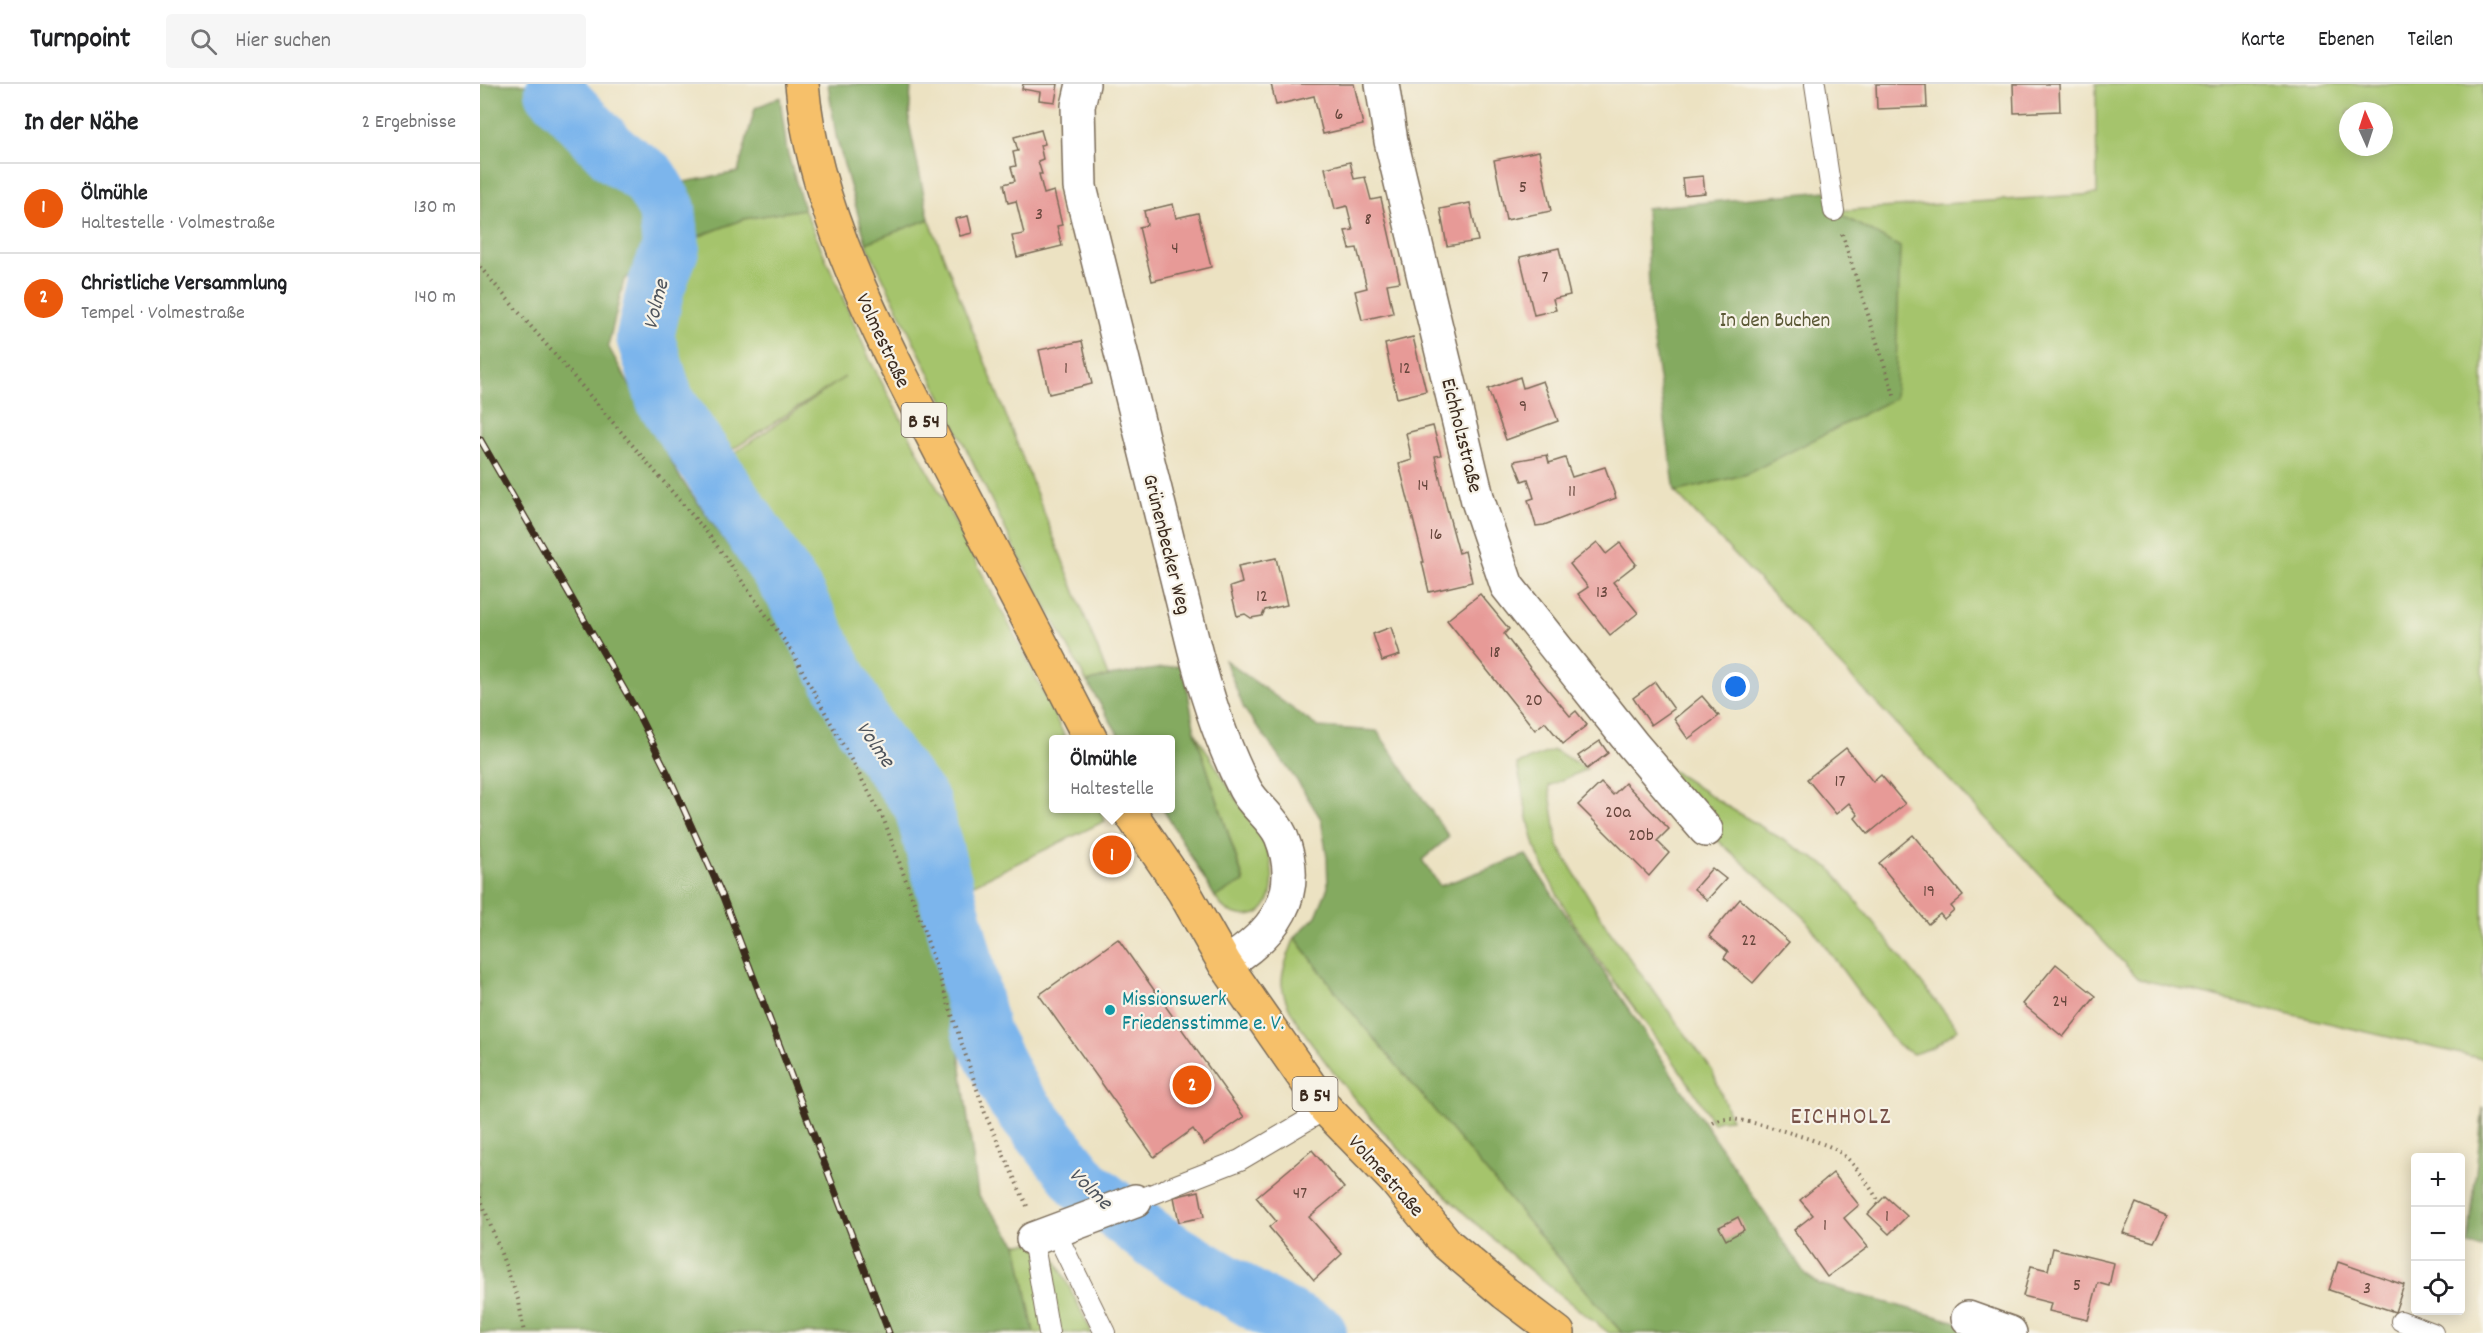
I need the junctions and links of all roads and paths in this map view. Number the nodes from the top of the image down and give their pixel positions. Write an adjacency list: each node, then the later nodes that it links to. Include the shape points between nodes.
1 (802, 84): 8 (main road, Volmestraße / B 54, via 818,174 858,284 894,364)
2 (1083, 84): 11 (street, Grünenbecker Weg, via 1078,106 1080,187 1204,685 1246,790 1280,835 1288,864 1288,894 1270,929 1248,950)
3 (1382, 84): 10 (street, Eichholzstraße, via 1391,141 1478,501 1507,586)
4 (1815, 84): 5 (lane)
5 (1834, 211): 7 (path)
6 (480, 267): 17 (path, via 710,536 791,650 884,820 986,1116 1026,1203)
7 (1895, 398)
8 (1088, 735)
9 (1130, 813): 11 (main road, Volmestraße / B 54, via 1184,892)
10 (1706, 830)
11 (1225, 964): 12 (main road, Volmestraße / B 54)
12 (1326, 1109): 16 (lane, via 1240,1160); 23 (main road, Volmestraße / B 54, via 1394,1179 1447,1244)
13 (1713, 1123): 15 (path, via 1731,1119 1834,1149 1862,1173)
14 (480, 1197): 20 (path, via 519,1302)
15 (1878, 1200)
16 (1135, 1202): 17 (street)
17 (1054, 1231): 21 (lane); 22 (lane)
18 (1968, 1318): 24 (street)
19 (2401, 1321): 25 (lane)
20 (524, 1333)
21 (1049, 1333)
22 (1105, 1333)
23 (1558, 1333)
24 (2010, 1333)
25 (2433, 1333)

